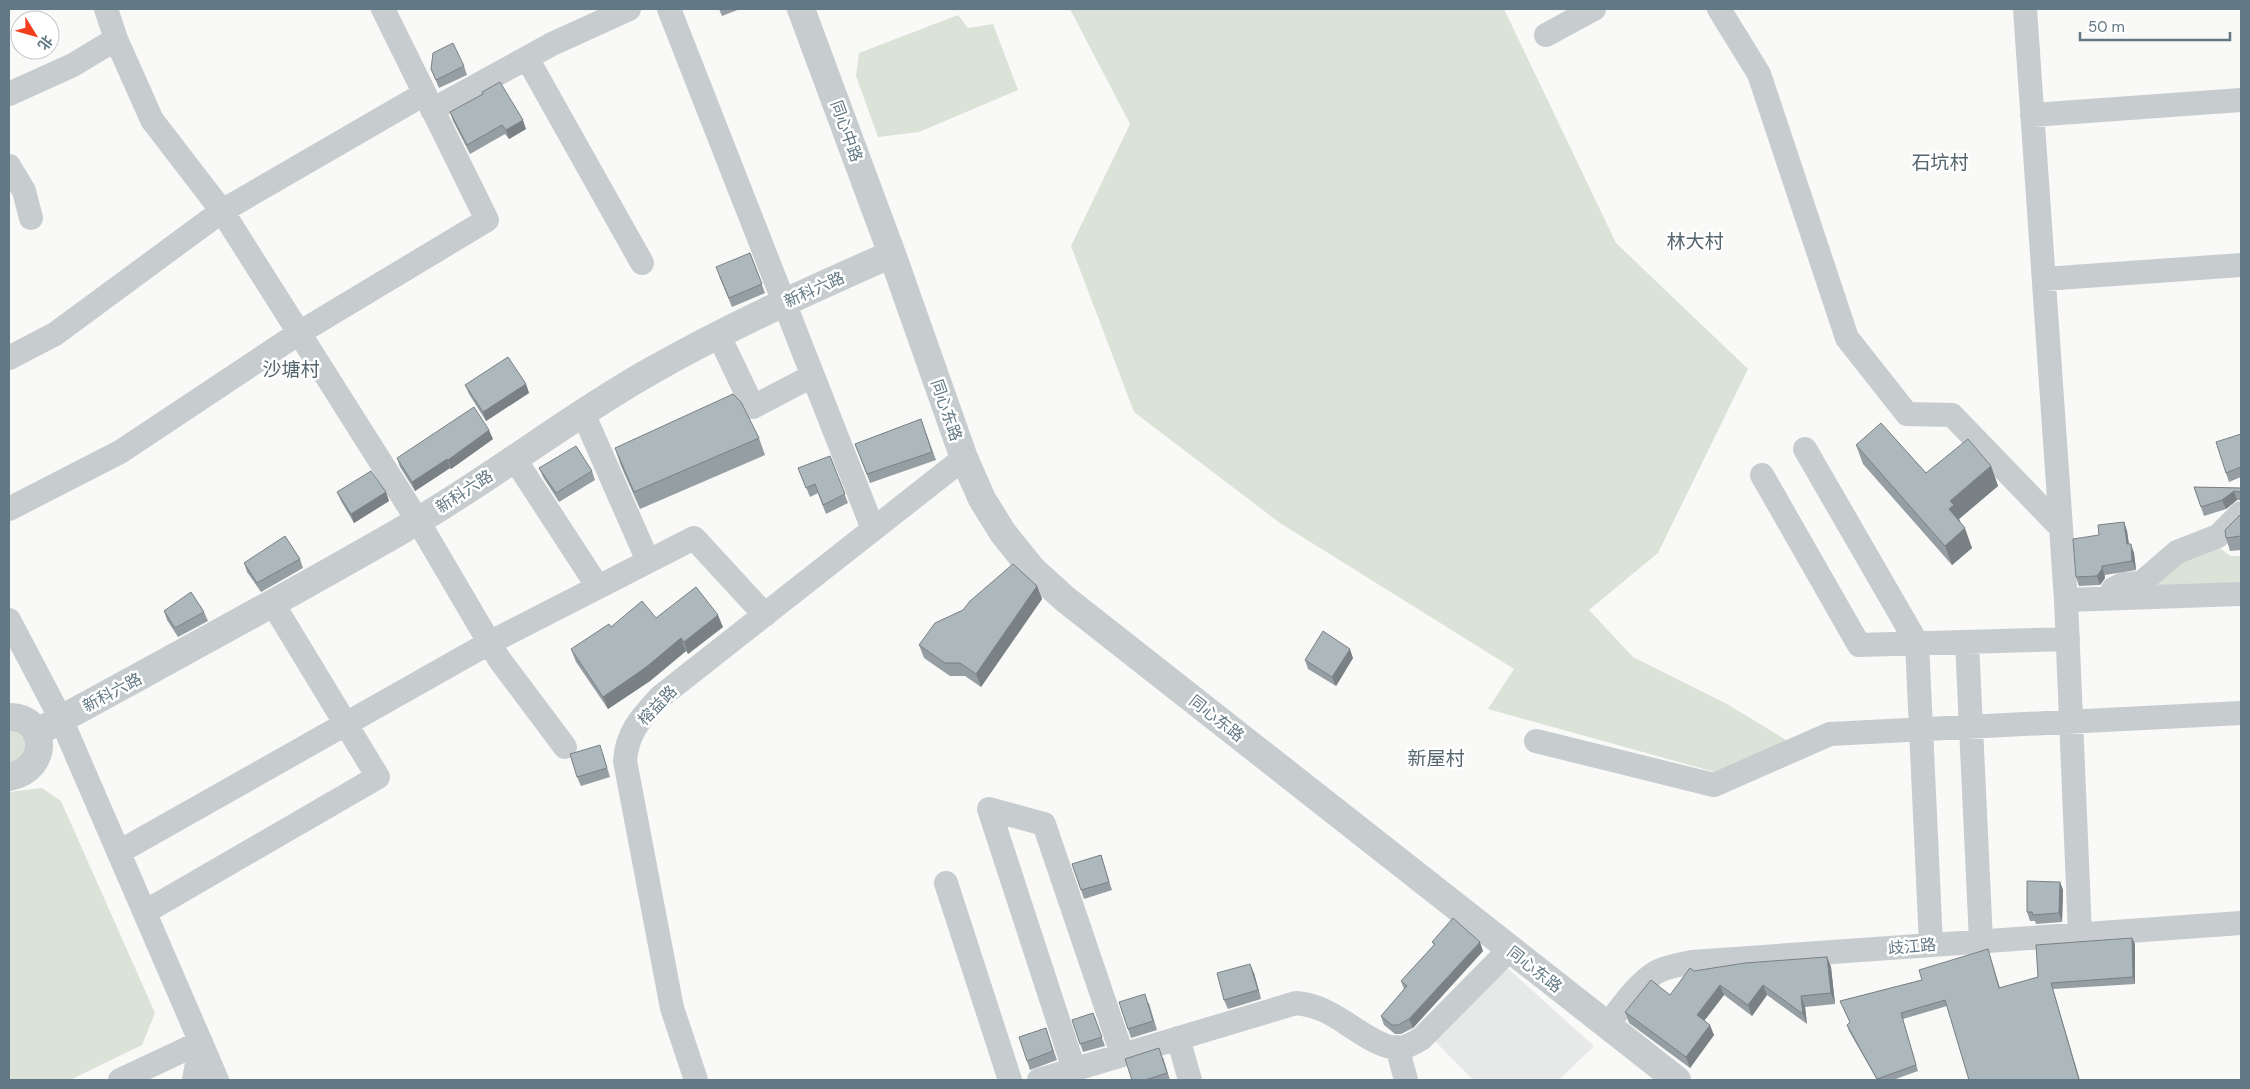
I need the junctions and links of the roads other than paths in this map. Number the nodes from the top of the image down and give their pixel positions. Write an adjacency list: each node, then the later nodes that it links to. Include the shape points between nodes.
1 (106, 9): 10 (street)
2 (383, 9): 14 (street)
3 (629, 9): 11 (street)
4 (669, 9): 23 (street)
5 (801, 9): 19 (street, 同心中路)
6 (1594, 9): 9 (street)
7 (1719, 9): 36 (street, via 1758,74 1847,338 1907,414 1952,415)
8 (2024, 9): 15 (street)
9 (1546, 35)
10 (116, 39): 12 (street, via 73,65); 17 (street, via 152,120)
11 (527, 58): 14 (street); 20 (street)
12 (9, 94)
13 (2241, 100): 15 (street)
14 (428, 102): 17 (street); 24 (street, via 487,220)
15 (2032, 115): 22 (street)
16 (9, 166): 18 (street, via 24,190)
17 (222, 211): 24 (street); 26 (street, via 55,334)
18 (31, 218)
19 (892, 254): 23 (street, 新科六路); 31 (street, 同心东路)
20 (642, 262)
21 (2241, 265): 22 (street)
22 (2044, 279): 36 (street)
23 (783, 303): 25 (street, 新科六路); 27 (street)
24 (299, 333): 33 (street, via 120,452); 35 (street)
25 (719, 336): 27 (street, via 753,407); 28 (street, 新科六路, via 645,374)
26 (9, 358)
27 (812, 376): 37 (street)
28 (582, 413): 30 (street, 新科六路); 38 (street)
29 (1805, 449): 49 (street)
30 (514, 458): 35 (street, 新科六路); 39 (street)
31 (964, 458): 37 (street, 榕益路); 68 (street, 同心东路, via 982,499 1003,533 1032,569 1065,599)
32 (1762, 475): 49 (street, via 1859,644)
33 (9, 509)
34 (2241, 513): 41 (street, via 2218,536 2176,552 2141,583 2117,586)
35 (418, 521): 43 (street, 新科六路); 48 (street)
36 (2061, 528): 42 (street)
37 (873, 529): 44 (street, 榕益路)
38 (648, 561): 39 (street); 44 (street, via 694,538)
39 (598, 587): 48 (street)
40 (2241, 594): 41 (street)
41 (2108, 598): 42 (street)
42 (2066, 600): 46 (street)
43 (273, 604): 52 (street, 新科六路); 54 (street)
44 (765, 615): 78 (street, 榕益路, via 660,697 638,720 626,745 625,761 672,1008)
45 (9, 620): 52 (street)
46 (2068, 639): 47 (street); 53 (street)
47 (1967, 642): 49 (street); 55 (street)
48 (489, 643): 54 (street); 59 (street)
49 (1917, 643): 56 (street)
50 (2241, 712): 53 (street)
51 (9, 717): 57 (street, via 23,720)
52 (61, 719): 57 (street, 新科六路); 61 (street)
53 (2071, 722): 55 (street); 65 (street)
54 (346, 724): 61 (street); 63 (street, via 378,777)
55 (1971, 727): 56 (street); 66 (street)
56 (1921, 730): 58 (street, via 1830,734 1714,785); 67 (street)
57 (36, 733): 60 (street, via 39,748 35,762 28,770)
58 (1536, 741)
59 (565, 747)
60 (9, 777)
61 (119, 852): 63 (street)
62 (946, 883): 79 (street)
63 (145, 912): 71 (street)
64 (2241, 923): 65 (street, 歧江路)
65 (2080, 934): 66 (street, 歧江路)
66 (1981, 941): 67 (street, 歧江路)
67 (1931, 944): 69 (street, 歧江路, via 1692,962 1667,968 1645,980)
68 (1510, 949): 69 (street, 同心东路); 72 (street, via 1421,1039)
69 (1607, 1025): 83 (street, 同心东路)
70 (1178, 1038): 72 (street, via 1296,1004 1324,1010 1378,1042); 73 (street); 81 (street)
71 (201, 1042): 75 (street); 76 (street); 77 (street)
72 (1397, 1047): 82 (street)
73 (1122, 1054): 74 (street); 74 (street, via 1044,824 989,809)
74 (1074, 1069): 80 (street)
75 (120, 1080)
76 (194, 1080)
77 (217, 1080)
78 (696, 1080)
79 (1010, 1080)
80 (1039, 1080)
81 (1190, 1080)
82 (1406, 1080)
83 (1677, 1080)

